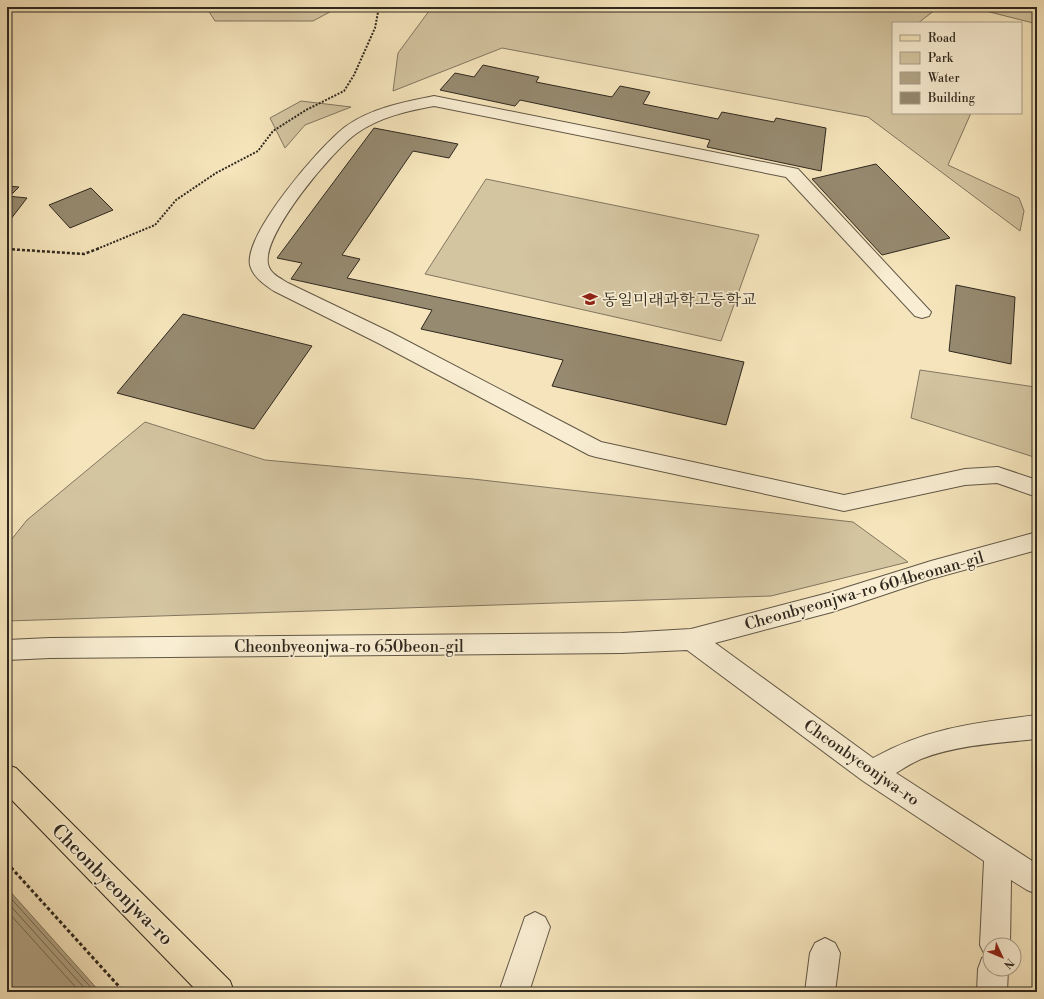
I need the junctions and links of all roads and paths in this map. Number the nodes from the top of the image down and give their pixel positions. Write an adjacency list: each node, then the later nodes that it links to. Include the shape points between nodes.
1 (379, 7): 2 (path, via 375,28 344,91 273,130 258,151 216,173 176,200 155,225 84,254)
2 (7, 249)
3 (922, 312): 4 (street, via 792,173 434,101 406,106 375,117 340,140 294,192 267,235 259,261 262,271 269,280 281,287 385,338 596,449 844,503 965,477 998,475)
4 (1037, 489)
5 (1037, 541): 6 (street, Cheonbyeonjwa-ro 604beonan-gil, via 931,570 832,602)
6 (691, 639): 7 (street, Cheonbyeonjwa-ro 650beon-gil, via 622,643); 9 (street, Cheonbyeonjwa-ro)
7 (7, 650)
8 (1037, 727): 9 (street, via 972,735 940,742 915,750)
9 (872, 772): 11 (street, Cheonbyeonjwa-ro)
10 (7, 777): 19 (main road, Cheonbyeonjwa-ro)
11 (998, 854): 13 (street, Cheonbyeonjwa-ro); 15 (street)
12 (7, 863): 18 (path)
13 (1037, 880)
14 (535, 927): 20 (street)
15 (995, 937)
16 (825, 953): 21 (street)
17 (993, 977): 22 (street)
18 (124, 992)
19 (219, 992)
20 (514, 992)
21 (820, 992)
22 (992, 992)

